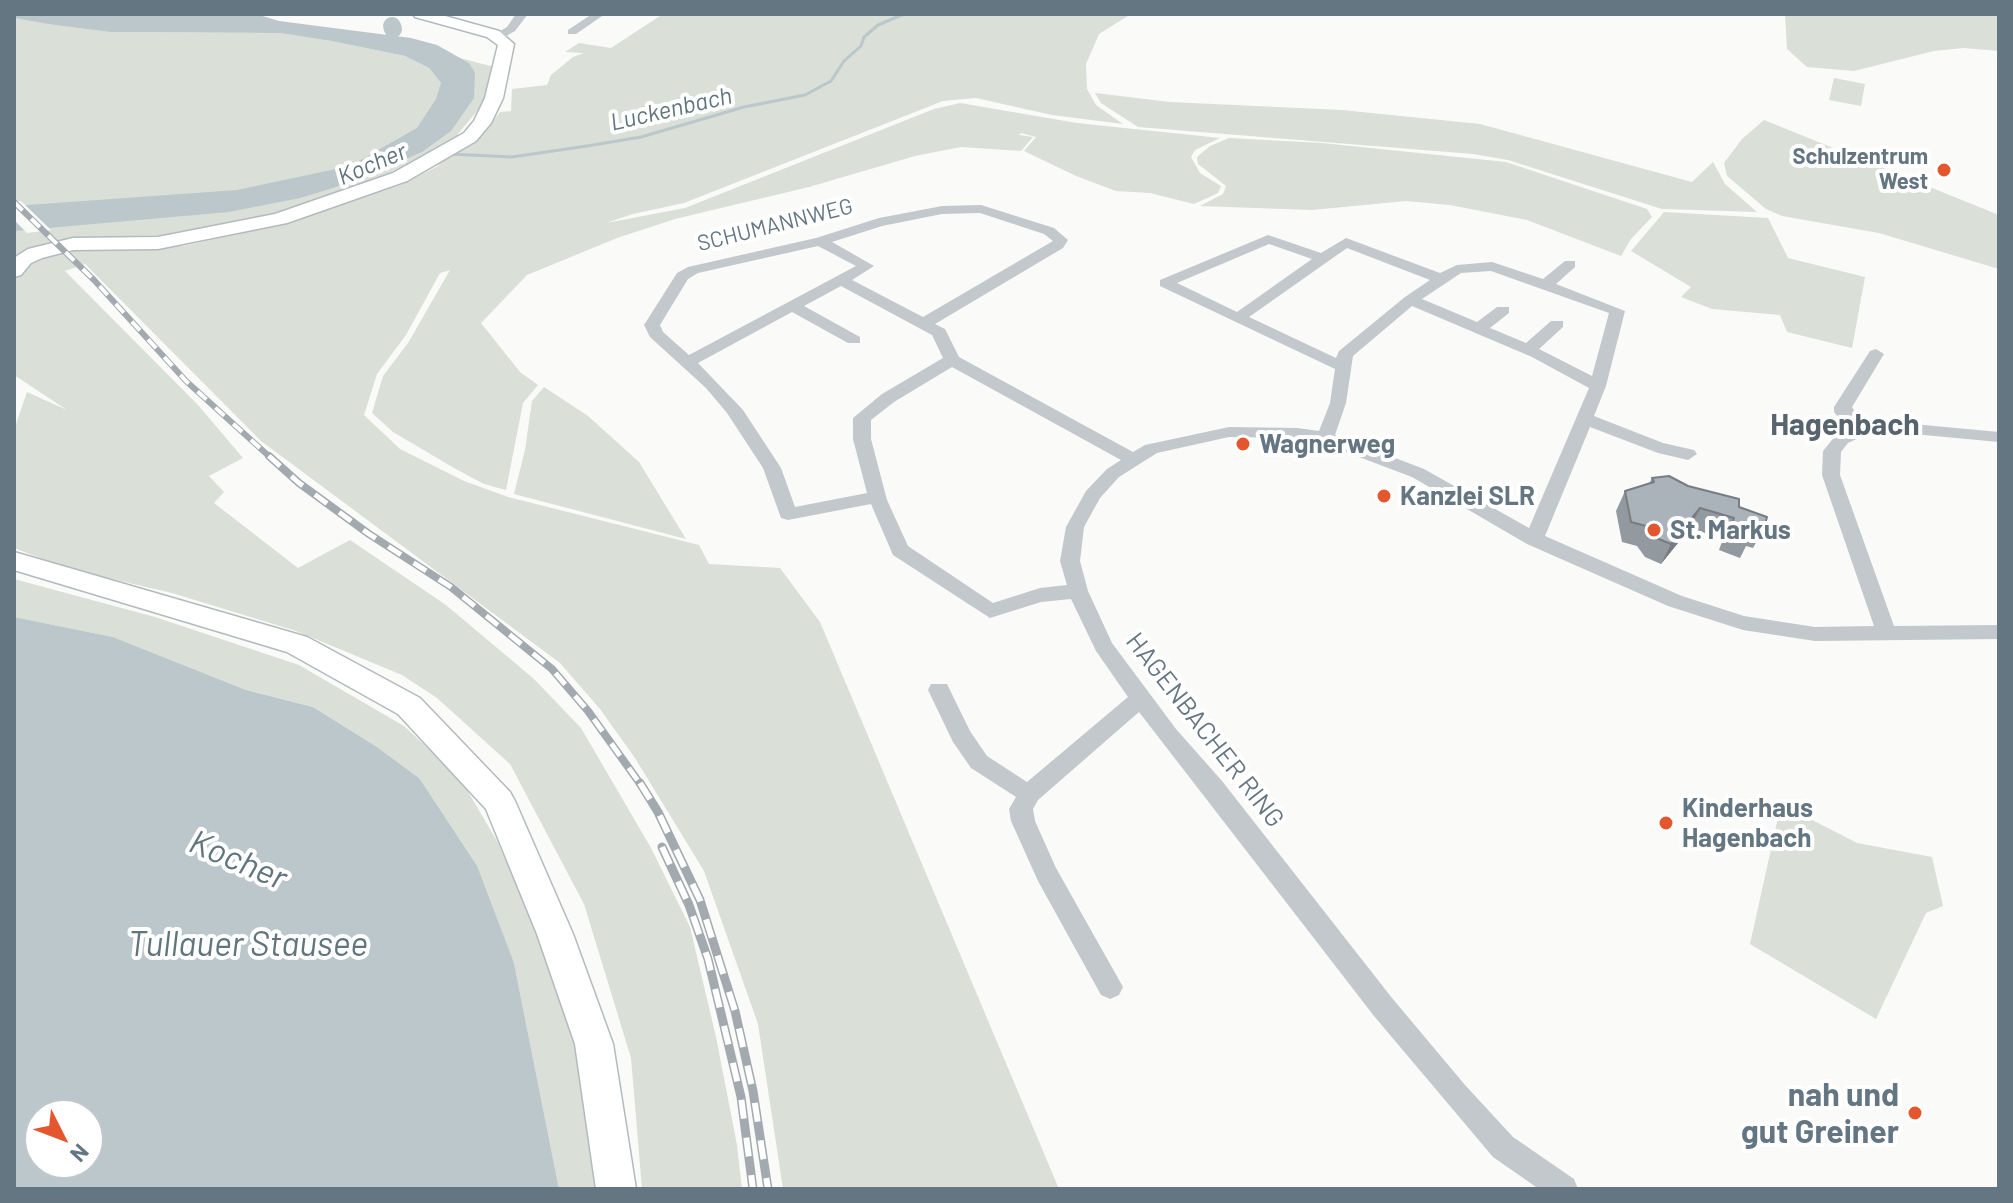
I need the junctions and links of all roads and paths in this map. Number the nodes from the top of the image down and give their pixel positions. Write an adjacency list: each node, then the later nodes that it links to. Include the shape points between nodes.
1 (421, 14): 5 (street)
2 (522, 14): 5 (street)
3 (599, 14): 4 (street)
4 (572, 32)
5 (499, 36): 9 (street, via 507,51 482,123 436,159 400,177 280,219 158,243 73,244 35,253)
6 (820, 241): 11 (street, via 867,266); 17 (street, SCHUMANNWEG, via 879,222 963,208 990,211 1061,240); 24 (street, SCHUMANNWEG, via 682,276 652,325)
7 (1320, 257): 10 (street, via 1346,242); 16 (street); 16 (street, via 1268,239 1165,283)
8 (1570, 264): 12 (street)
9 (14, 271)
10 (1441, 279): 12 (street, via 1477,265); 13 (street)
11 (841, 280): 14 (street); 17 (street)
12 (1546, 284): 26 (street, via 1617,311)
13 (1410, 300): 19 (street); 25 (street, via 1345,354)
14 (792, 306): 20 (street); 24 (street)
15 (1503, 310): 19 (street)
16 (1238, 318): 25 (street)
17 (925, 323): 23 (street, via 939,332)
18 (1557, 324): 21 (street)
19 (1478, 329): 21 (street)
20 (854, 340)
21 (1528, 350): 26 (street)
22 (1876, 354): 28 (street, via 1843,407)
23 (952, 360): 32 (street); 33 (street, via 862,418 862,439)
24 (687, 362): 33 (street, SCHUMANNWEG, via 734,410 772,468 788,514)
25 (1343, 367): 30 (street, via 1338,403)
26 (1598, 386): 27 (street)
27 (1585, 419): 31 (street); 34 (street)
28 (1859, 431): 29 (street, via 1892,427); 38 (street, via 1832,451 1831,475)
29 (1999, 437)
30 (1325, 438): 32 (street, HAGENBACHER RING, via 1229,432 1151,449); 34 (street, HAGENBACHER RING, via 1418,473)
31 (1688, 454)
32 (1132, 459): 36 (street, HAGENBACHER RING, via 1093,495 1075,527 1070,561)
33 (881, 484): 36 (street, via 900,550 990,611 1040,595)
34 (1534, 539): 38 (street, HAGENBACHER RING, via 1675,601 1743,623 1815,634)
35 (14, 561): 43 (street, via 297,644 409,706 499,801 594,1044)
36 (1078, 591): 40 (street, HAGENBACHER RING, via 1103,646)
37 (1999, 632): 38 (street, HAGENBACHER RING)
38 (1887, 634)
39 (939, 690): 41 (street, via 979,762)
40 (1141, 699): 41 (street); 44 (street, HAGENBACHER RING, via 1455,1094 1503,1147)
41 (1030, 793): 42 (street, via 1021,809 1023,821)
42 (1110, 987)
43 (616, 1189)
44 (1564, 1189)

